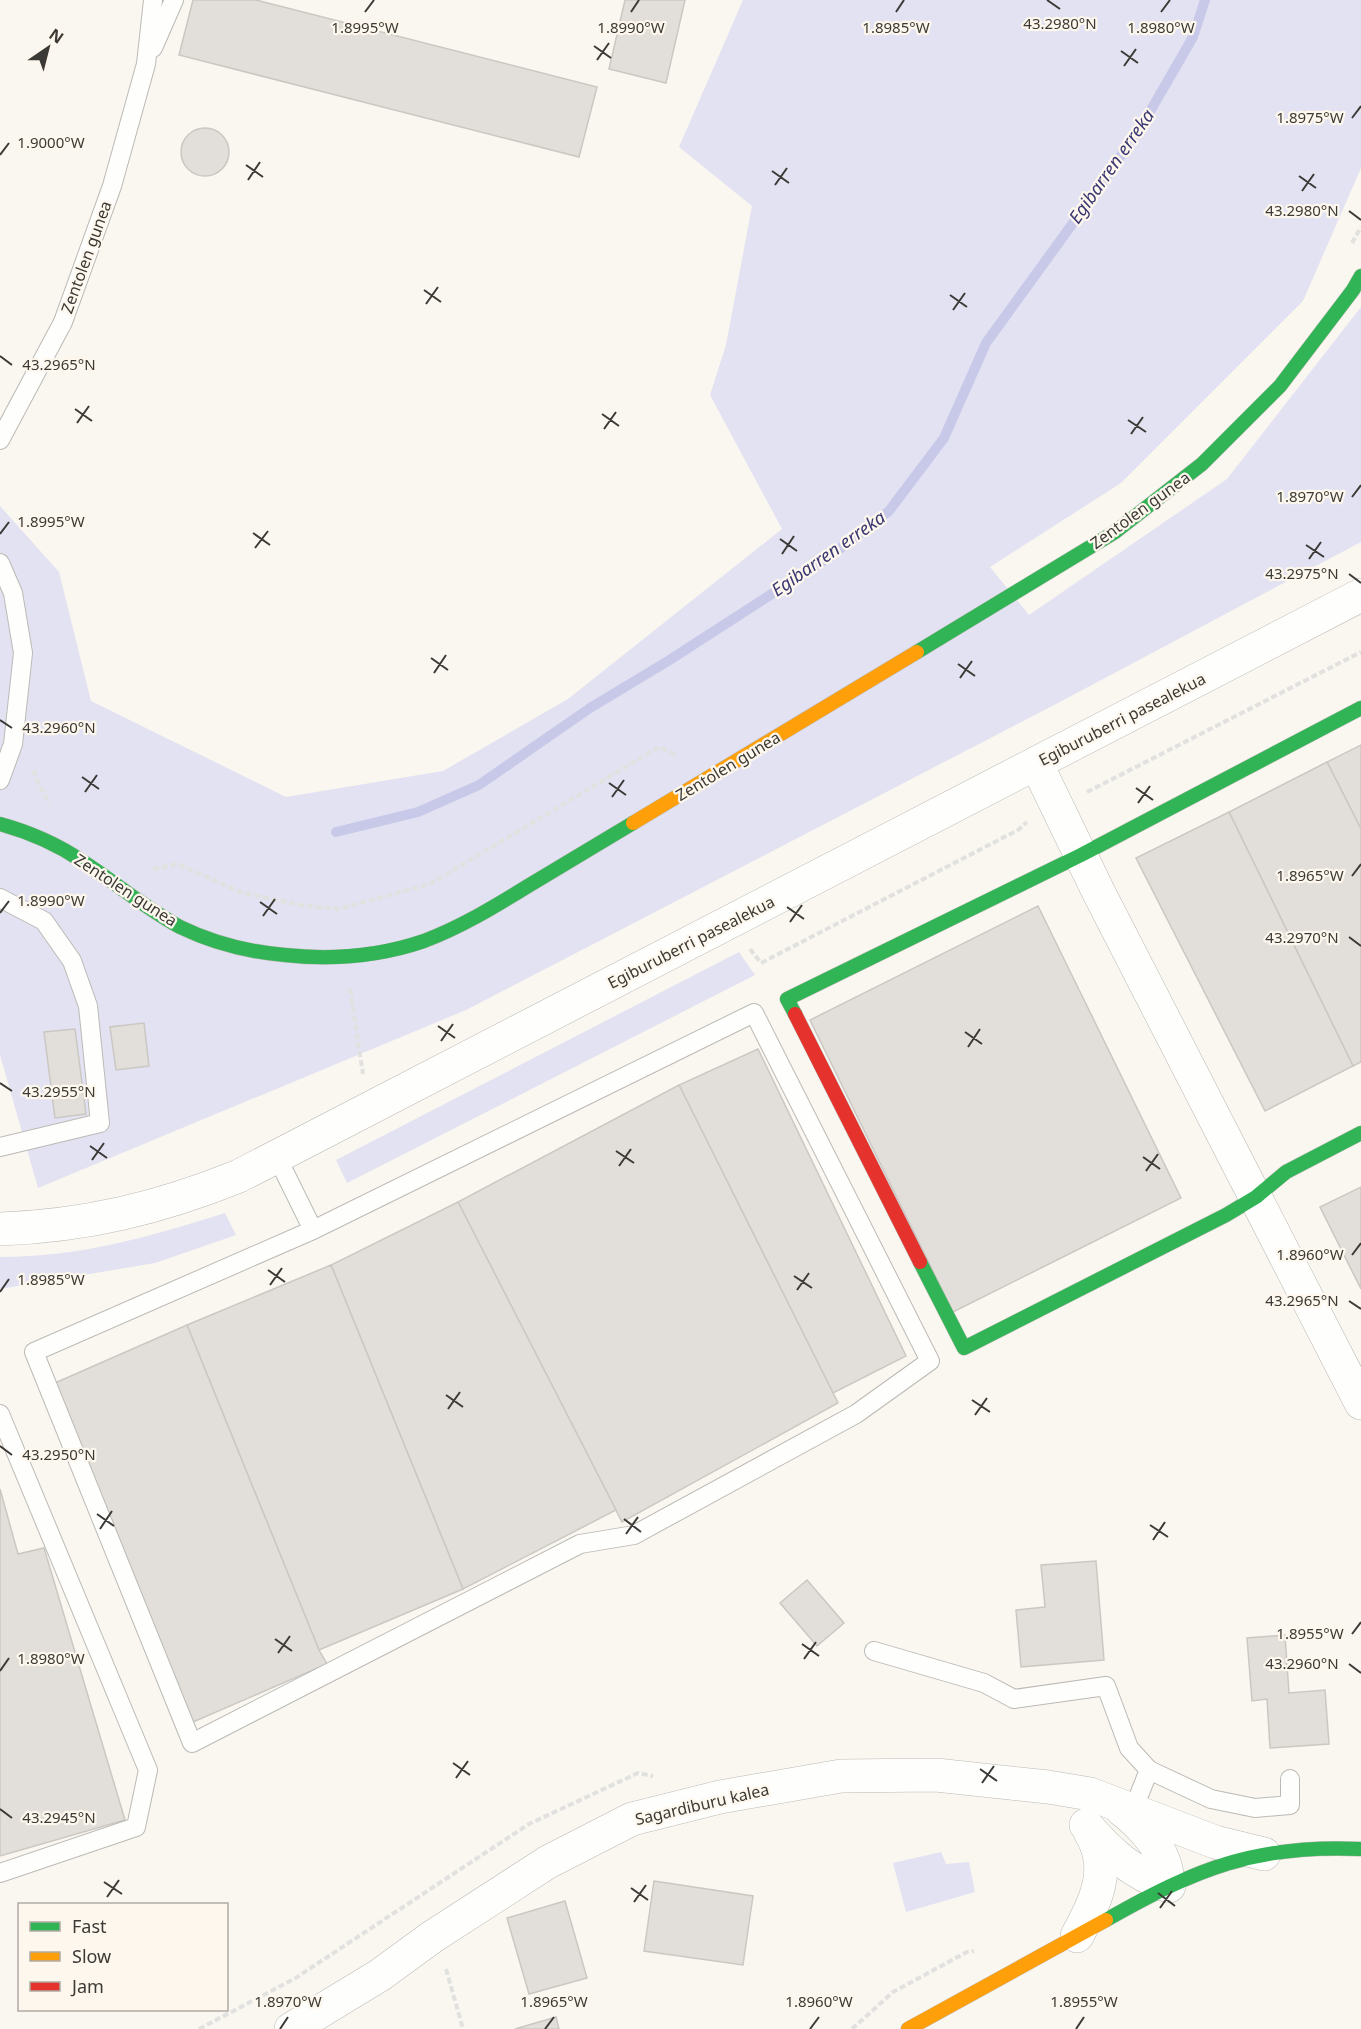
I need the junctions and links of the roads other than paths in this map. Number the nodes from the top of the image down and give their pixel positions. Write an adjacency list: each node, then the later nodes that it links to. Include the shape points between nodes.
1 (153, 0): 3 (lane, Zentolen gunea)
2 (174, 0): 3 (lane, Zentolen gunea)
3 (146, 64): 5 (lane, Zentolen gunea, via 112,186 63,322)
4 (1361, 276): 11 (street, Zentolen gunea, via 1280,386 1202,464 1115,532 450,930 398,949 345,958 255,952 209,939 165,919 61,848 24,830)
5 (0, 440)
6 (0, 563): 10 (lane, via 13,593 23,653 13,744)
7 (1361, 595): 9 (street, Egiburuberri pasealekua)
8 (1361, 708): 12 (street)
9 (1036, 763): 12 (street); 16 (street, Egiburuberri pasealekua)
10 (0, 780)
11 (0, 824)
12 (1081, 855): 17 (street); 17 (street, via 787,999 964,1348)
13 (0, 898): 15 (lane, via 44,921 72,961 88,1006 100,1123)
14 (1361, 1133): 17 (street, via 1286,1172)
15 (0, 1146)
16 (277, 1157): 18 (street, Egiburuberri pasealekua, via 192,1195 142,1210 98,1220); 19 (lane)
17 (1256, 1197): 20 (street)
18 (0, 1229)
19 (312, 1230): 19 (lane, via 34,1352 192,1743 580,1544 634,1535 856,1414 930,1361 754,1013)
20 (1361, 1403)
21 (0, 1414): 30 (lane, via 148,1770 136,1827)
22 (874, 1651): 23 (lane, via 984,1683 1014,1699 1106,1686 1129,1748)
23 (1149, 1770): 24 (lane, via 1211,1799 1255,1808 1290,1805); 26 (lane)
24 (1290, 1779)
25 (1026, 1786): 26 (street, Sagardiburu kalea, via 1071,1791); 27 (street, Sagardiburu kalea, via 1063,1804); 33 (street, Sagardiburu kalea, via 936,1774 841,1776 720,1797 632,1819 548,1862 380,1975)
26 (1120, 1805): 29 (street, Sagardiburu kalea, via 1215,1842); 31 (street, Sagardiburu kalea, via 1154,1843 1165,1863)
27 (1086, 1826): 31 (street, Sagardiburu kalea, via 1127,1866); 32 (street, Sagardiburu kalea, via 1094,1838 1101,1870 1094,1903)
28 (1361, 1849): 29 (street, via 1325,1847)
29 (1264, 1854): 31 (street, via 1214,1866)
30 (0, 1873)
31 (1168, 1886): 32 (street)
32 (1077, 1936): 34 (street)
33 (291, 2029)
34 (908, 2029)

